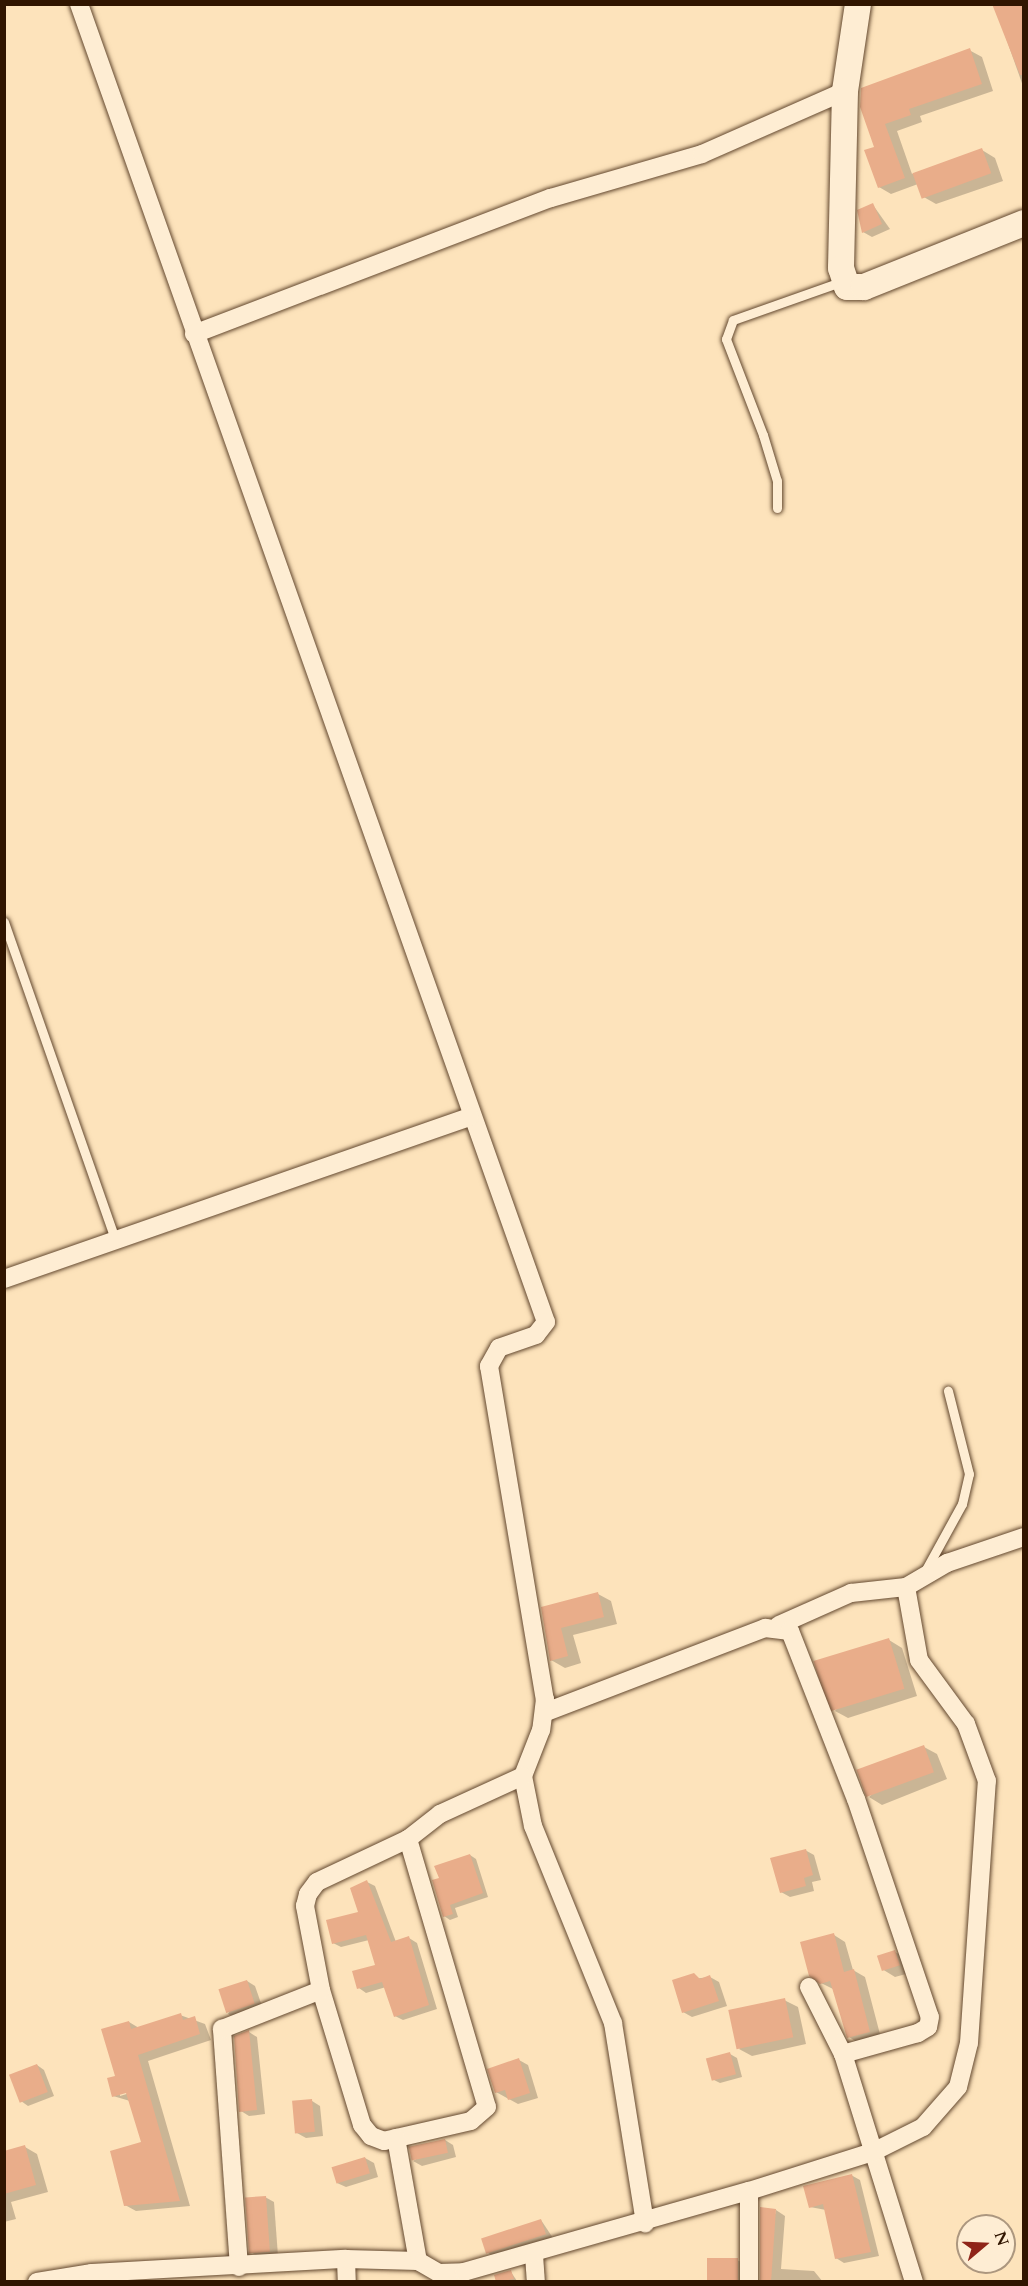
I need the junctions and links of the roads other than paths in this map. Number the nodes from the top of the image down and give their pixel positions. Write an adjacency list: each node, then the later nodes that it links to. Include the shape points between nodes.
1 (79, 4): 6 (street)
2 (858, 4): 3 (main road)
3 (845, 91): 5 (main road); 6 (street, via 702,154 551,198)
4 (1023, 223): 5 (main road, via 864,287 847,287)
5 (843, 281): 7 (lane, via 734,320 726,339 777,481)
6 (194, 334): 9 (street)
7 (777, 507)
8 (4, 922): 10 (lane)
9 (470, 1117): 10 (street); 17 (street, via 546,1322 536,1335 499,1348 489,1366)
10 (116, 1241): 11 (street)
11 (4, 1279)
12 (948, 1391): 14 (lane, via 969,1474 962,1504)
13 (1023, 1537): 14 (street)
14 (923, 1576): 15 (street)
15 (906, 1587): 16 (street, via 851,1593); 24 (street, via 919,1660 976,1744 987,1781 986,1804 973,1920 972,2012 958,2087 922,2127)
16 (779, 1625): 17 (street, via 690,1654); 22 (street, via 796,1639 930,2017 928,2027 918,2033)
17 (546, 1712): 18 (street)
18 (523, 1776): 19 (street, via 440,1814); 26 (street, via 533,1826 615,2031)
19 (408, 1839): 21 (street, via 317,1882 308,1894 305,1906); 23 (street, via 487,2107 471,2121)
20 (809, 1987): 22 (street)
21 (321, 1990): 23 (street, via 362,2125 371,2136); 30 (street, via 222,2029)
22 (843, 2054): 24 (street)
23 (396, 2138): 29 (street)
24 (873, 2152): 25 (street); 35 (street)
25 (749, 2191): 26 (street); 34 (street)
26 (645, 2223): 27 (street)
27 (534, 2255): 29 (street, via 464,2272 439,2273); 33 (street)
28 (346, 2259): 29 (street); 30 (street); 32 (street)
29 (418, 2261)
30 (239, 2266): 31 (street, via 92,2273)
31 (37, 2282)
32 (347, 2282)
33 (536, 2282)
34 (749, 2282)
35 (914, 2282)

